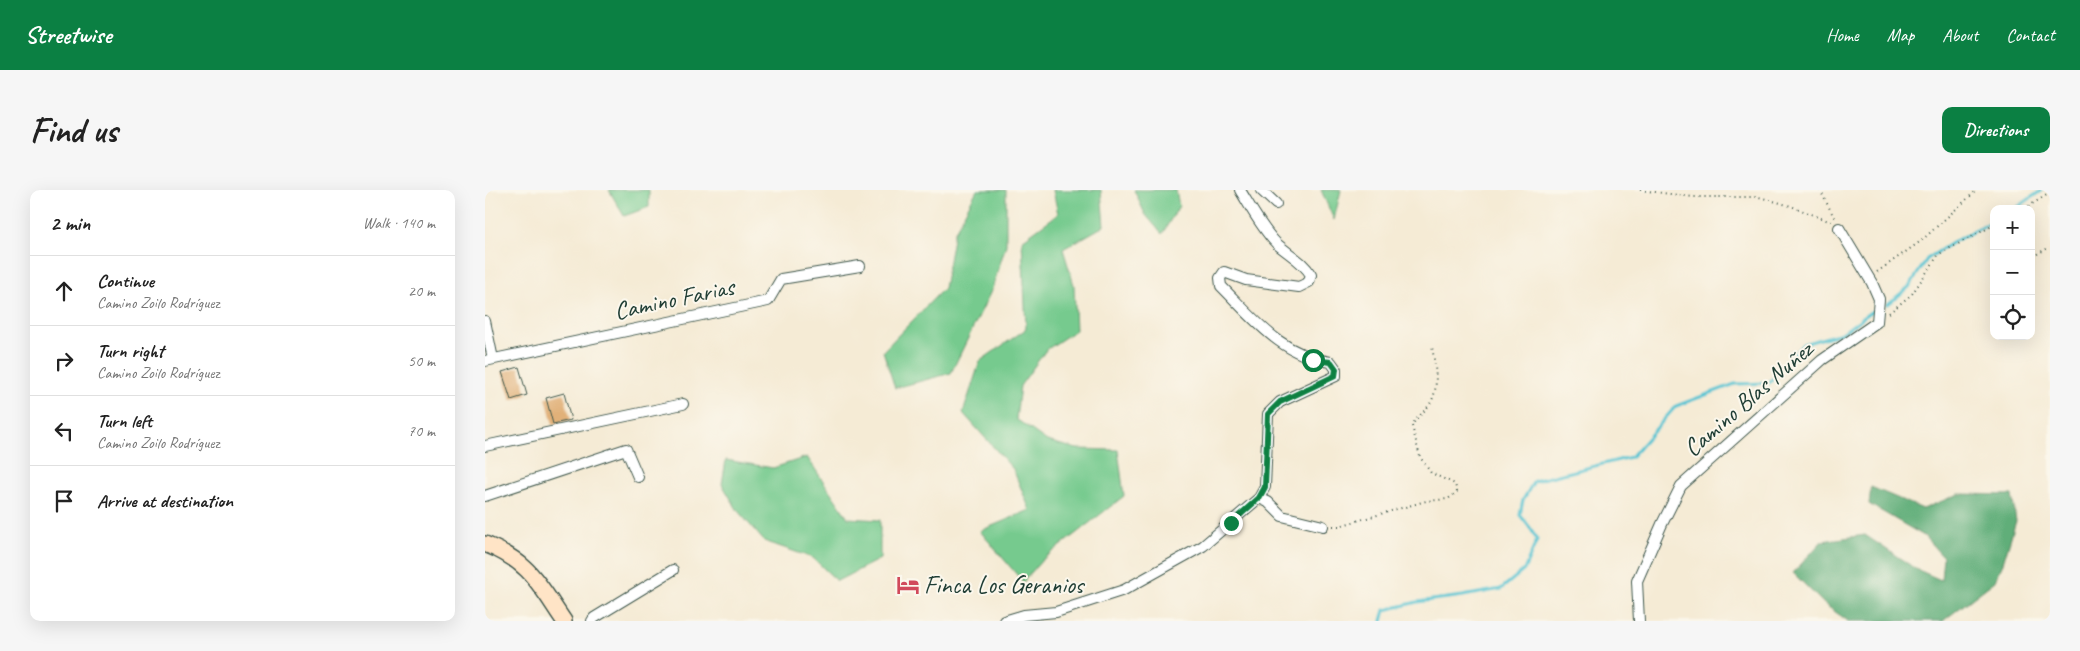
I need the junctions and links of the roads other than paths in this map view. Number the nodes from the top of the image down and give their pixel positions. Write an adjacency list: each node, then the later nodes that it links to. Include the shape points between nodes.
1 (1240, 190): 12 (street, via 1260,224 1307,267 1311,275 1309,282 1299,287 1246,280 1224,272 1220,278 1221,286 1261,326 1294,352 1313,360 1331,362 1336,369 1335,376 1280,402 1268,414 1266,478)
2 (1261, 190): 3 (street)
3 (1276, 204)
4 (1839, 228): 19 (street, Camino Blas Nuñez, via 1879,300 1877,322 1822,360 1681,486 1637,581)
5 (860, 266): 7 (street, Camino Farias, via 781,279 768,301)
6 (485, 321): 7 (street)
7 (489, 360)
8 (683, 404): 9 (street)
9 (485, 446)
10 (638, 477): 11 (street, via 626,449)
11 (485, 496)
12 (1259, 498): 13 (street, via 1282,516); 18 (street, via 1203,546 1124,590 1056,612 1024,615)
13 (1323, 526)
14 (485, 544): 16 (main road, via 502,550 521,563)
15 (673, 570): 17 (street)
16 (564, 621)
17 (592, 621)
18 (1004, 621)
19 (1639, 621)

